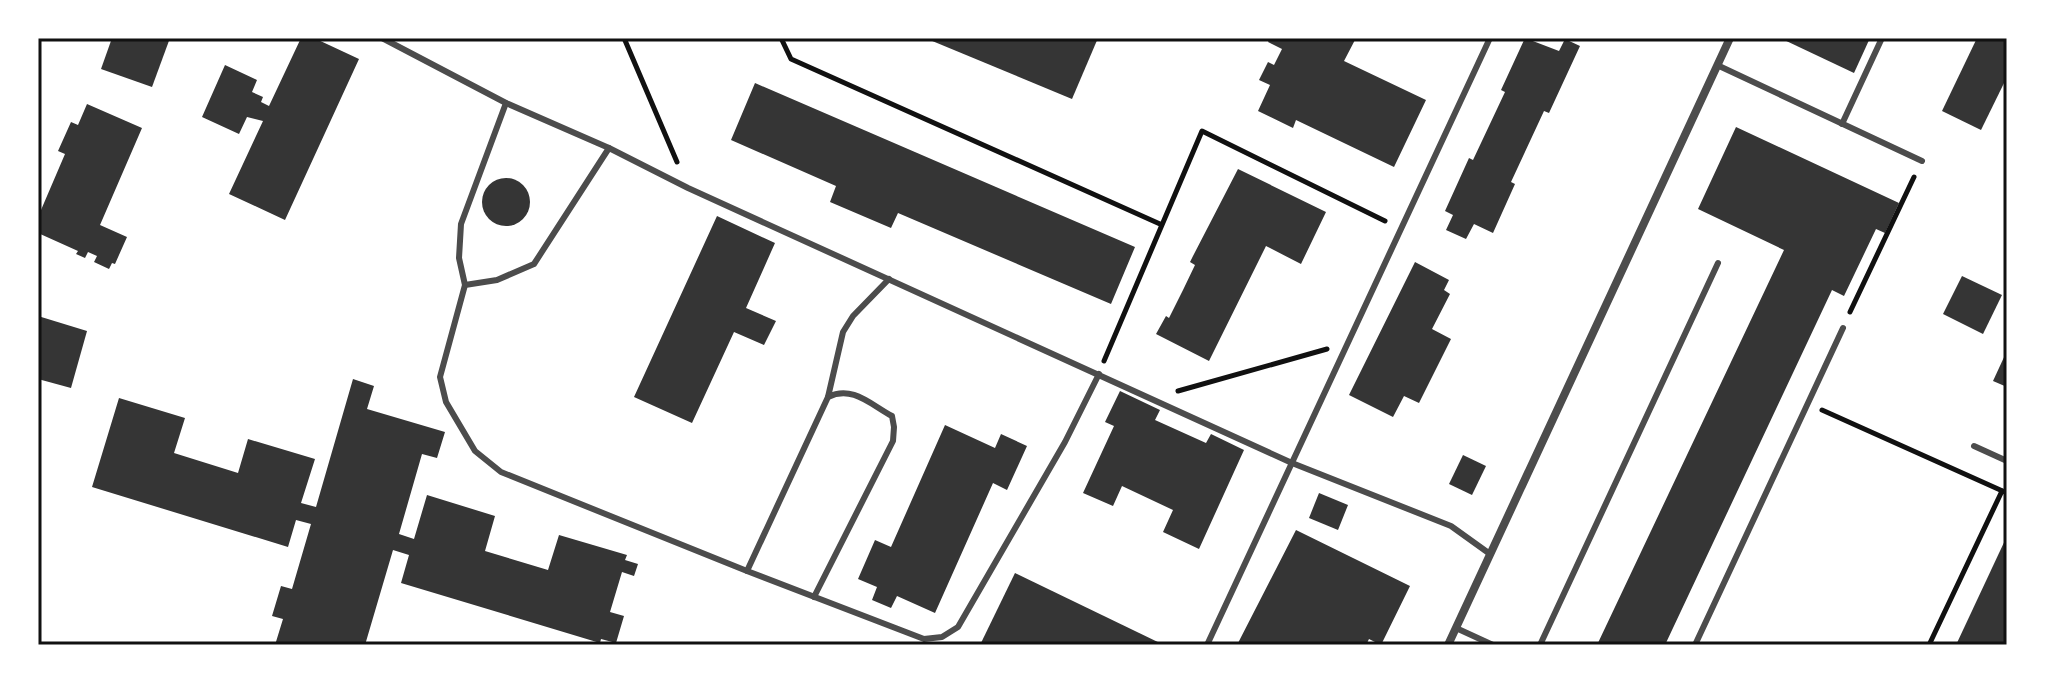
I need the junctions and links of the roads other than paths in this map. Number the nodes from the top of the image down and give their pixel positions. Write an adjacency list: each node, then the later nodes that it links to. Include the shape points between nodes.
1 (382, 38): 6 (lane)
2 (1490, 38): 18 (lane)
3 (1730, 38): 5 (street)
4 (1882, 38): 7 (lane)
5 (1717, 65): 7 (lane); 19 (street)
6 (506, 103): 8 (lane); 12 (lane, via 461,224 459,258)
7 (1842, 124): 9 (lane)
8 (609, 148): 11 (lane); 12 (lane, via 534,264 497,280)
9 (1922, 161)
10 (1718, 263): 26 (lane)
11 (889, 279): 14 (lane); 15 (lane, via 843,332)
12 (465, 285): 20 (lane, via 440,377 446,402 475,451 501,472)
13 (1843, 328): 27 (lane)
14 (1099, 374): 18 (lane); 21 (lane, via 958,627 942,637 924,639)
15 (828, 397): 20 (lane); 21 (lane, via 847,391 892,416 894,427 893,441)
16 (1974, 446): 17 (lane)
17 (2007, 461)
18 (1292, 463): 19 (lane, via 1451,526); 23 (lane)
19 (1490, 554): 22 (street)
20 (747, 571): 21 (lane)
21 (814, 597)
22 (1456, 628): 24 (street); 25 (lane)
23 (1207, 645)
24 (1448, 645)
25 (1493, 645)
26 (1540, 645)
27 (1695, 645)

